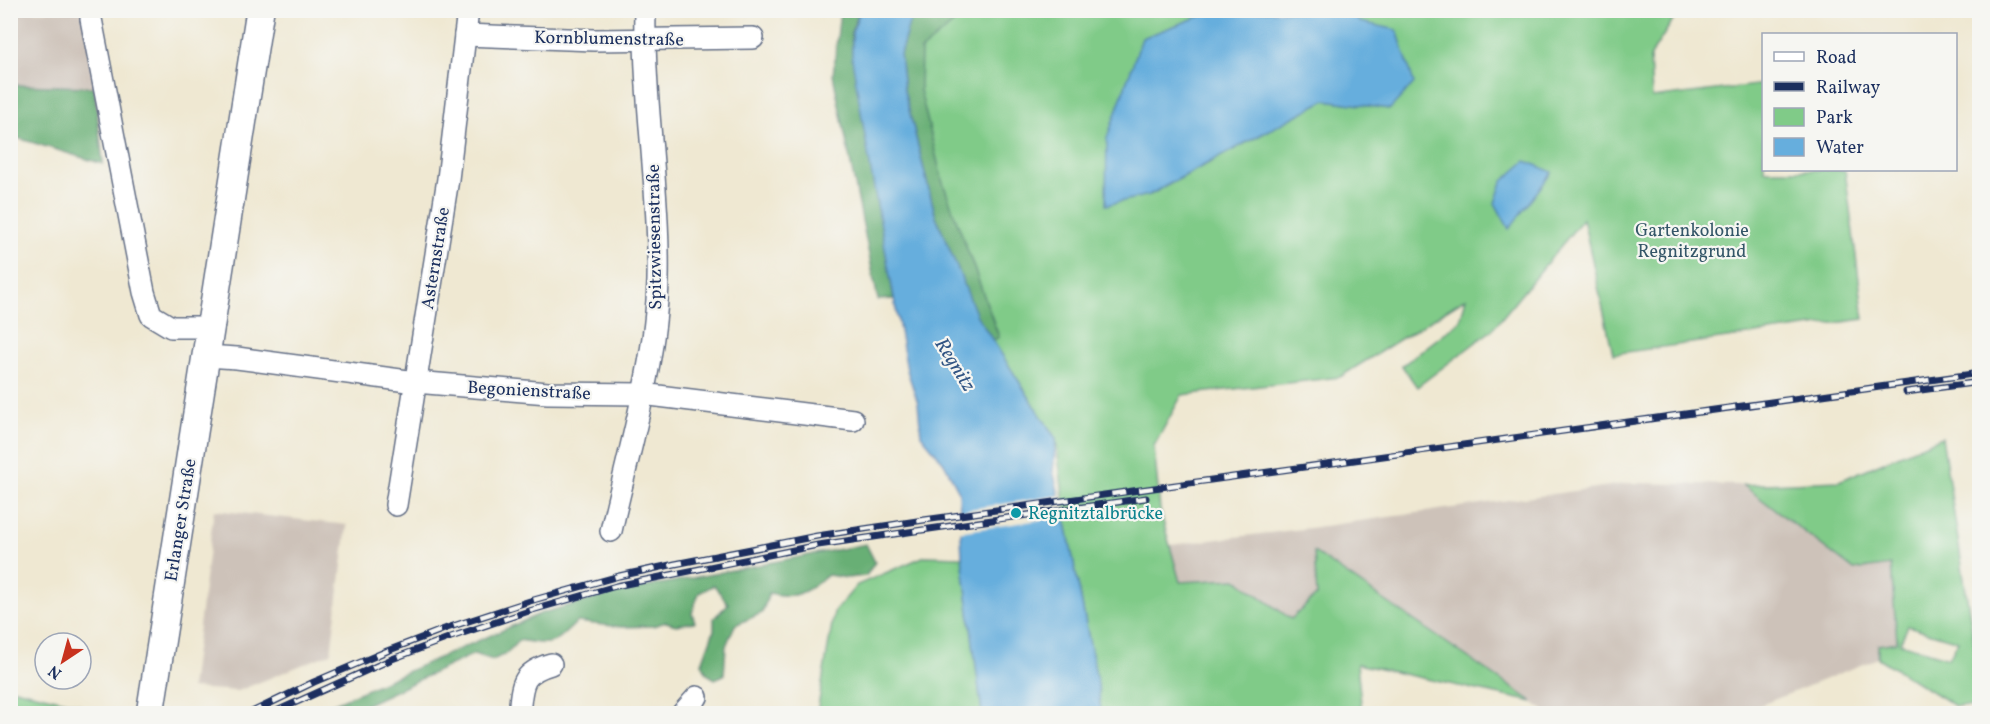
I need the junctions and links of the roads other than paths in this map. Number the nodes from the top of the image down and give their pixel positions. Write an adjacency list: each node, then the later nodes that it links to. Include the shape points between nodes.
1 (260, 10): 8 (main road, Erlanger Straße)
2 (468, 10): 5 (street, Asternstraße)
3 (645, 10): 7 (street, Spitzwiesenstraße)
4 (91, 19): 8 (street, via 151,315 171,327)
5 (465, 34): 7 (street, Kornblumenstraße); 10 (street, Asternstraße, via 448,179)
6 (753, 38): 7 (street, Kornblumenstraße)
7 (644, 40): 11 (street, Spitzwiesenstraße, via 658,279 655,330)
8 (210, 327): 9 (main road, Erlanger Straße)
9 (206, 356): 10 (street, Begonienstraße); 17 (main road, Erlanger Straße)
10 (416, 382): 11 (street, Begonienstraße, via 548,393); 13 (street, Asternstraße)
11 (642, 394): 12 (street, Begonienstraße); 14 (street, Spitzwiesenstraße)
12 (853, 420)
13 (396, 505)
14 (611, 531)
15 (551, 664): 18 (street, via 534,669 522,684)
16 (697, 697): 19 (street)
17 (150, 714)
18 (519, 714)
19 (682, 714)

